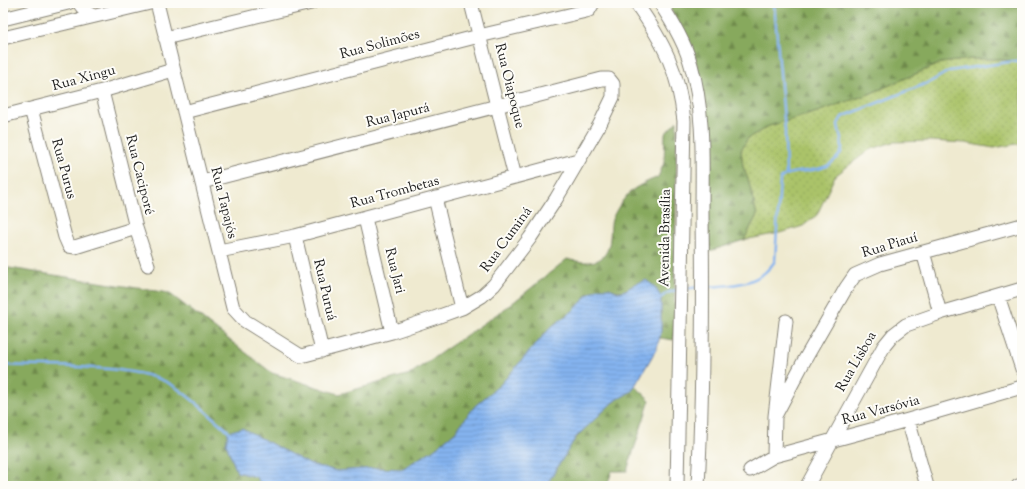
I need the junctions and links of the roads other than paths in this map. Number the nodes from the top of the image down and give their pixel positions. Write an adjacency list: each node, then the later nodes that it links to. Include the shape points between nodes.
1 (68, 3): 11 (street)
2 (79, 3): 10 (street)
3 (150, 3): 10 (street)
4 (157, 3): 14 (street, Rua Tapajós)
5 (311, 3): 14 (street)
6 (471, 3): 12 (street, Rua Oiapoque)
7 (636, 3): 48 (street, Avenida Brasília, via 664,45 675,72 684,121)
8 (660, 3): 49 (street, via 681,38 691,65 697,91 701,135 702,400)
9 (590, 7): 12 (street, Rua Solimões)
10 (93, 16): 13 (street)
11 (3, 19)
12 (479, 36): 18 (street, Rua Oiapoque); 20 (street, Rua Solimões)
13 (3, 38)
14 (165, 38): 15 (street, Rua Tapajós)
15 (174, 70): 17 (street, Rua Xingu); 20 (street, Rua Tapajós)
16 (602, 79): 18 (street, Rua Japurá); 22 (street, Rua Cuminá, via 611,81 613,97)
17 (102, 91): 19 (street, Rua Xingu); 28 (street, Rua Caciporé)
18 (498, 107): 23 (street, Rua Oiapoque); 24 (street, Rua Japurá)
19 (31, 109): 21 (street, Rua Xingu); 28 (street, Rua Purus, via 64,237 69,246 75,247)
20 (184, 112): 24 (street, Rua Tapajós)
21 (3, 116)
22 (578, 160): 23 (street, Rua Trombetas); 35 (street, Rua Cuminá, via 556,199 506,272 482,296)
23 (515, 178): 25 (street, Rua Trombetas)
24 (202, 182): 30 (street, Rua Tapajós)
25 (435, 198): 26 (street, Rua Trombetas); 35 (street)
26 (365, 218): 29 (street, Rua Trombetas); 38 (street, Rua Jari)
27 (1022, 225): 31 (street, Rua Piauí)
28 (136, 228): 32 (street, Rua Caciporé)
29 (295, 236): 30 (street, Rua Trombetas); 39 (street, Rua Puruá)
30 (219, 251): 39 (street, Rua Tapajós, via 233,308 240,317 298,355)
31 (923, 252): 36 (street); 42 (street, Rua Piauí, via 880,264 855,275)
32 (148, 265)
33 (1022, 289): 34 (street, Rua Lisboa)
34 (998, 296): 36 (street, Rua Lisboa); 40 (street)
35 (462, 308): 38 (street, Rua Cuminá)
36 (940, 313): 44 (street, Rua Lisboa, via 906,325 888,339)
37 (786, 321): 42 (street)
38 (392, 332): 39 (street, Rua Cuminá)
39 (322, 351)
40 (1022, 369)
41 (1022, 387): 43 (street, Rua Varsóvia)
42 (775, 416): 45 (street)
43 (908, 420): 44 (street, Rua Varsóvia); 51 (street)
44 (831, 441): 45 (street, Rua Varsóvia); 50 (street, Rua Lisboa)
45 (774, 456): 46 (street, Rua Varsóvia)
46 (750, 470)
47 (1022, 485): 52 (street)
48 (677, 486)
49 (698, 486)
50 (807, 486)
51 (928, 486)
52 (1018, 486)

